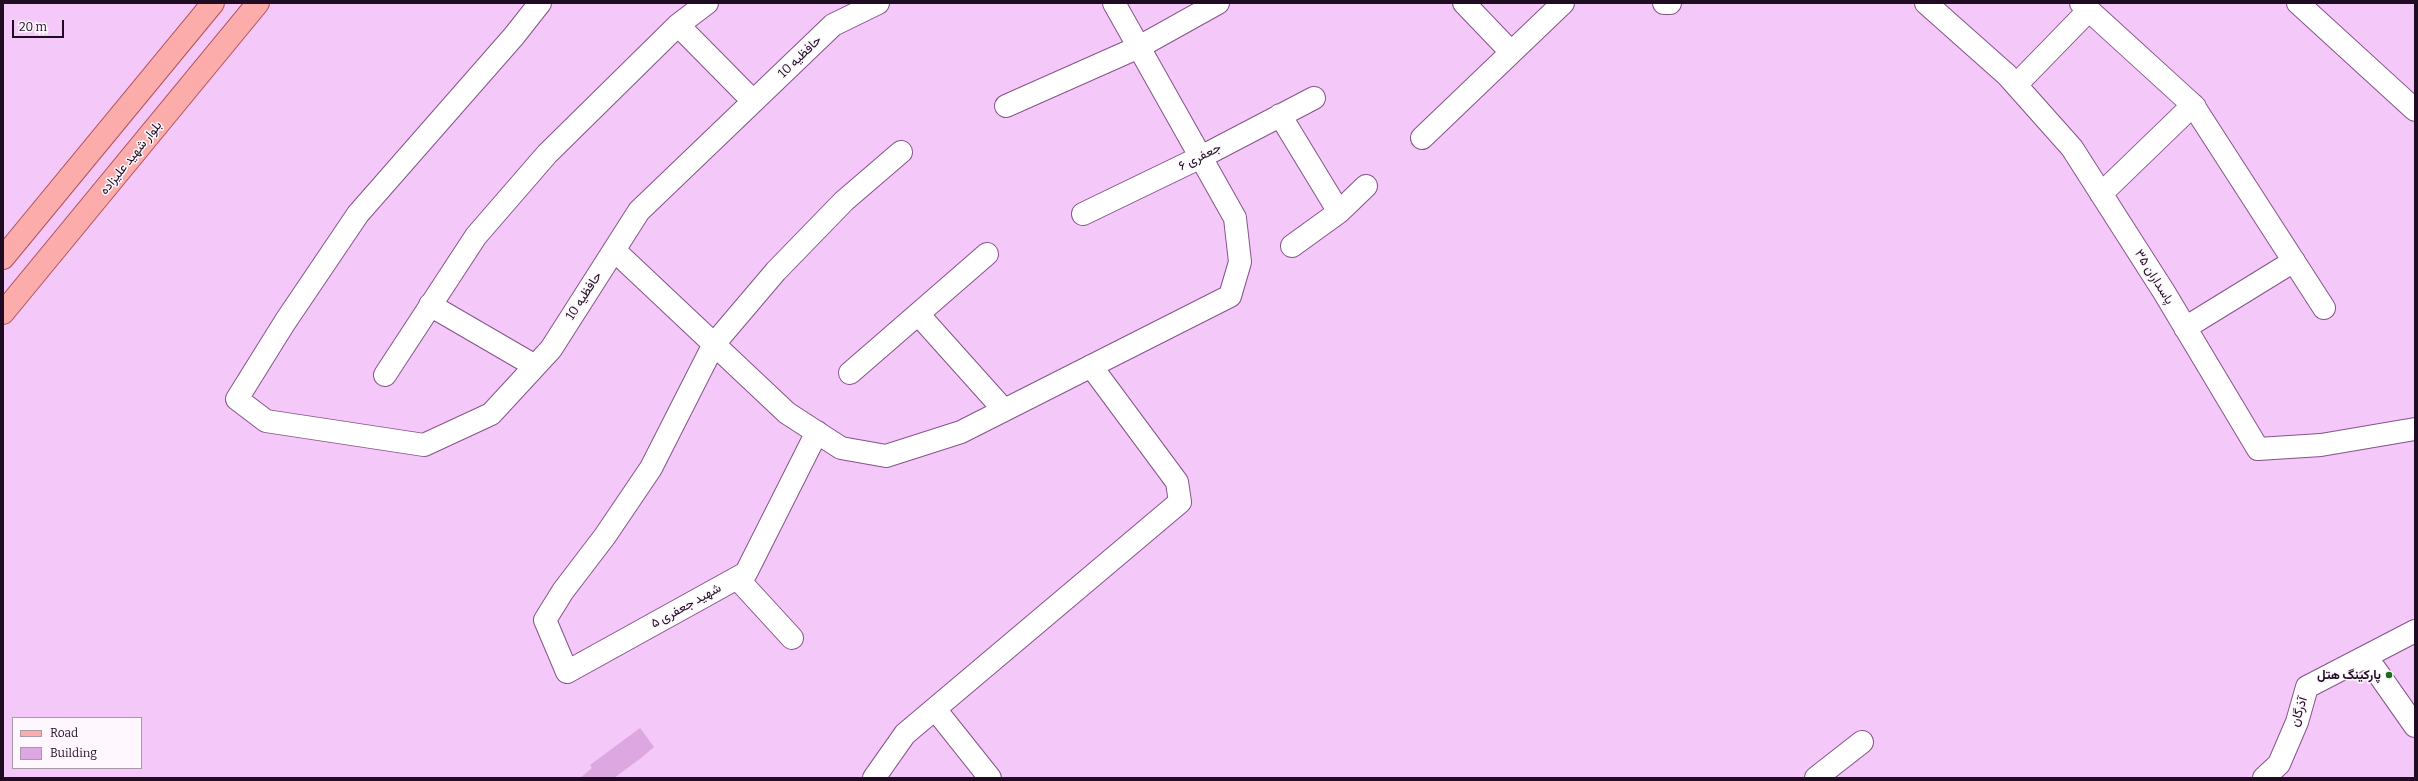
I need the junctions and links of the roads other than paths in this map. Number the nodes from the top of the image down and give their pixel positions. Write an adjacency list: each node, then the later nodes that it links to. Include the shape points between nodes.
1 (212, 3): 35 (main road)
2 (258, 3): 39 (main road, بلوار شهید علیزاده)
3 (540, 3): 43 (street, حافظیه 10, via 358,214 237,399 266,421 424,445 491,414)
4 (707, 3): 15 (street)
5 (878, 3): 20 (street, حافظیه 10, via 833,25)
6 (1114, 3): 16 (street)
7 (1218, 3): 16 (street)
8 (1464, 3): 17 (street)
9 (1563, 3): 17 (street)
10 (1664, 3): 11 (street)
11 (1670, 3)
12 (1926, 3): 18 (street, پاسداران ۳۵)
13 (2298, 3): 23 (street)
14 (2085, 6): 18 (street); 22 (street)
15 (678, 25): 20 (street); 37 (street, via 547,154 476,236)
16 (1139, 46): 21 (street); 27 (street)
17 (1511, 52): 25 (street)
18 (2016, 85): 29 (street, پاسداران ۳۵, via 2072,148)
19 (1314, 98): 24 (street, جعفری ۶)
20 (753, 102): 33 (street, حافظیه 10, via 638,211)
21 (1006, 106)
22 (2194, 106): 29 (street); 36 (street)
23 (2415, 110)
24 (1280, 115): 27 (street, جعفری ۶); 30 (street)
25 (1422, 138)
26 (901, 152): 42 (street, via 839,206 776,271)
27 (1201, 158): 31 (street, جعفری ۶); 44 (street, via 1235,218 1240,262 1230,296)
28 (1366, 186): 30 (street)
29 (2101, 194): 41 (street, پاسداران ۳۵)
30 (1339, 212): 32 (street)
31 (1083, 214)
32 (1292, 246)
33 (614, 250): 42 (street); 43 (street, حافظیه 10, via 551,349)
34 (987, 254): 40 (street)
35 (3, 258)
36 (2294, 261): 38 (street); 41 (street)
37 (430, 305): 43 (street); 46 (street)
38 (2324, 308)
39 (3, 313)
40 (918, 314): 45 (street); 47 (street)
41 (2185, 328): 48 (street, پاسداران ۳۵, via 2258,449 2321,445)
42 (714, 344): 49 (street, via 787,413); 50 (street, شهید جعفری ۵, via 651,468 545,620 567,672)
43 (535, 366)
44 (1091, 366): 47 (street); 54 (street, via 1177,482 1180,502)
45 (850, 373)
46 (385, 374)
47 (1004, 410): 49 (street, via 961,432 886,456 841,448)
48 (2415, 429)
49 (817, 432): 50 (street, شهید جعفری ۵, via 746,573)
50 (738, 578): 52 (street)
51 (2415, 631): 60 (street, آذرگان, via 2307,687 2297,722 2279,764)
52 (792, 638)
53 (2375, 669): 55 (street)
54 (935, 709): 57 (street, via 905,734); 58 (street)
55 (2415, 726)
56 (1862, 742): 59 (street)
57 (874, 778)
58 (990, 778)
59 (1816, 778)
60 (2264, 778)

